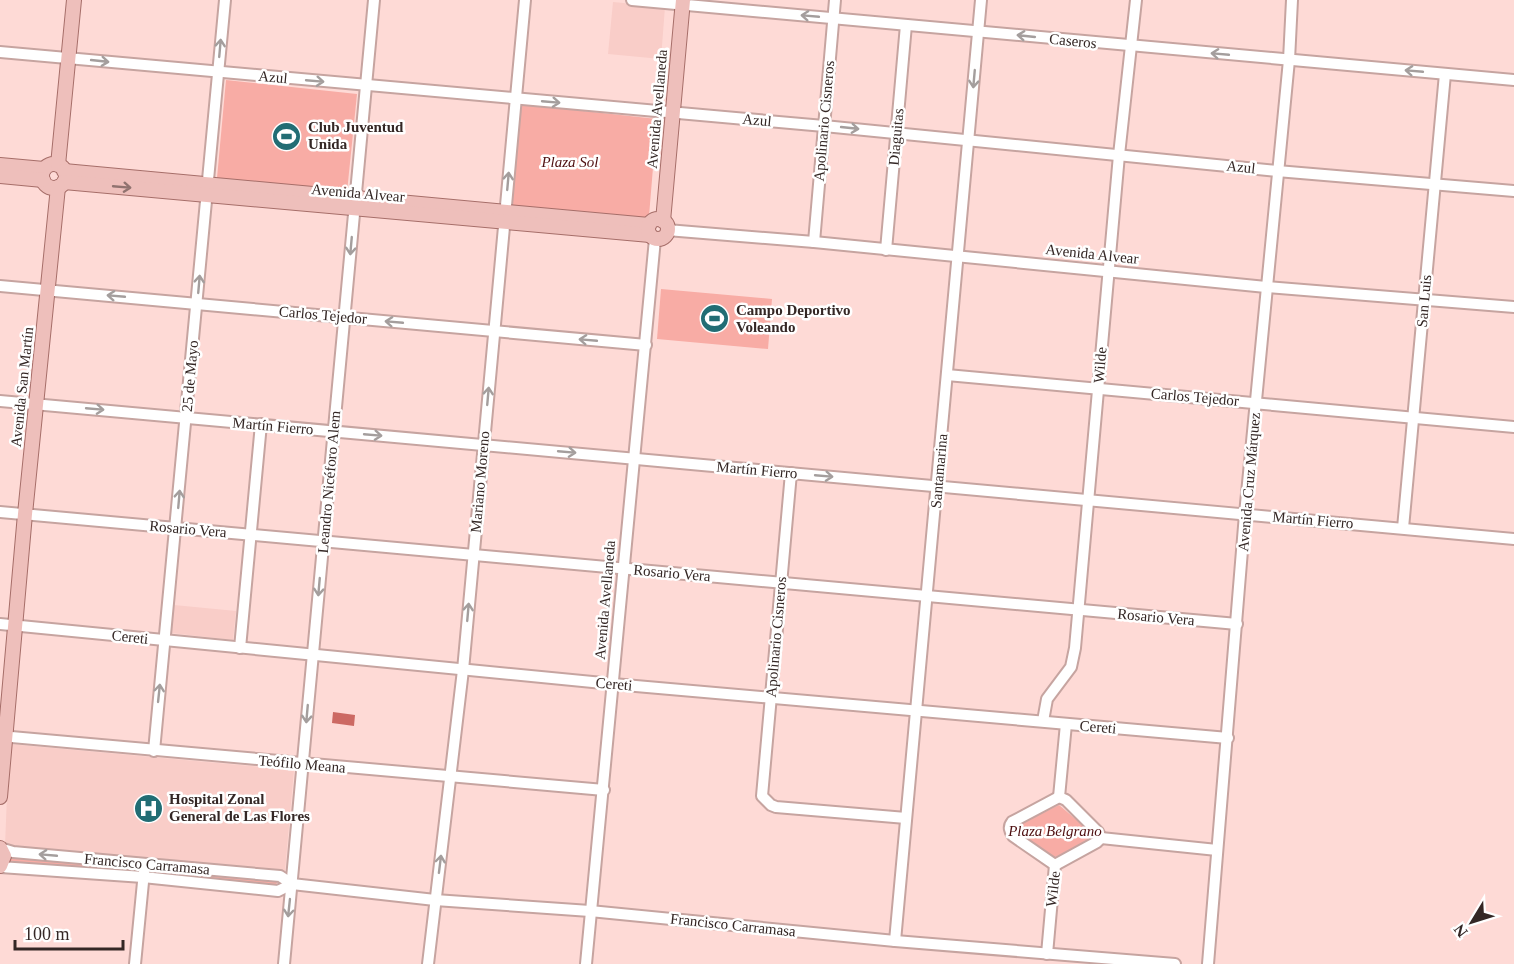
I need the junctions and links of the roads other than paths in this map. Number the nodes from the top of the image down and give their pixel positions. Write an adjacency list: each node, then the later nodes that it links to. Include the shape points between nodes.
1 (67, 0): 17 (main road)
2 (74, 0): 17 (main road)
3 (225, 0): 19 (street, 25 de Mayo, one-way to 3)
4 (374, 0): 22 (street, Leandro Nicéforo Alem)
5 (525, 0): 23 (street, Mariano Moreno)
6 (632, 0): 11 (street, Caseros)
7 (835, 0): 12 (street, Apolinario Cisneros)
8 (981, 0): 14 (street, Santamarina)
9 (1136, 0): 15 (street, Wilde)
10 (1292, 0): 18 (street, Avenida Cruz Márquez)
11 (678, 2): 12 (street, Caseros, one-way to 11); 24 (main road, Avenida Avellaneda)
12 (834, 18): 13 (street, Caseros); 25 (street, Apolinario Cisneros)
13 (906, 25): 14 (street, Caseros); 26 (street, Diaguitas)
14 (978, 31): 15 (street, Caseros, one-way to 14); 27 (street, Santamarina, one-way to 27)
15 (1131, 46): 18 (street, Caseros, one-way to 15); 28 (street, Wilde)
16 (0, 52): 17 (street, Azul)
17 (64, 58): 19 (street, Azul, one-way to 19); 32 (main road, Avenida San Martín)
18 (1289, 60): 20 (street, Caseros, one-way to 18); 30 (street, Avenida Cruz Márquez)
19 (218, 73): 22 (street, Azul, one-way to 22); 34 (street, 25 de Mayo)
20 (1445, 74): 21 (street, Caseros); 33 (street, San Luis)
21 (1514, 80)
22 (366, 85): 23 (street, Azul); 36 (street, Leandro Nicéforo Alem)
23 (516, 98): 24 (street, Azul, one-way to 24); 37 (street, Mariano Moreno, one-way to 23)
24 (668, 112): 25 (street, Azul); 38 (main road, Avenida Avellaneda)
25 (824, 126): 26 (street, Azul, one-way to 26); 39 (street, Apolinario Cisneros)
26 (896, 133): 27 (street, Azul); 40 (street, Diaguitas)
27 (968, 141): 28 (street, Azul); 41 (street, Santamarina)
28 (1119, 155): 30 (street, Azul); 42 (street, Wilde)
29 (0, 165): 32 (main road, Avenida Alvear)
30 (1277, 171): 33 (street, Azul); 44 (street, Avenida Cruz Márquez)
31 (0, 176): 32 (main road, Avenida Alvear)
32 (54, 176): 34 (main road, Avenida Alvear); 45 (main road, Avenida San Martín)
33 (1435, 184): 35 (street, Azul); 46 (street, San Luis)
34 (207, 190): 36 (main road, Avenida Alvear); 47 (street, 25 de Mayo, one-way to 34)
35 (1514, 191)
36 (355, 203): 37 (main road, Avenida Alvear); 49 (street, Leandro Nicéforo Alem, one-way to 49)
37 (505, 217): 38 (main road, Avenida Alvear); 50 (street, Mariano Moreno)
38 (656, 228): 39 (street, Avenida Alvear); 51 (street, Avenida Avellaneda)
39 (814, 242): 40 (street, Avenida Alvear)
40 (886, 250): 41 (street, Avenida Alvear)
41 (958, 257): 42 (street, Avenida Alvear); 52 (street, Santamarina)
42 (1108, 272): 44 (street, Avenida Alvear); 53 (street, Wilde)
43 (0, 286): 45 (street, Carlos Tejedor)
44 (1266, 287): 46 (street, Avenida Alvear); 55 (street, Avenida Cruz Márquez)
45 (44, 290): 47 (street, Carlos Tejedor, one-way to 45); 56 (main road, Avenida San Martín)
46 (1424, 299): 48 (street, Avenida Alvear); 57 (street, San Luis)
47 (197, 304): 49 (street, Carlos Tejedor); 58 (street, 25 de Mayo)
48 (1514, 308)
49 (344, 317): 50 (street, Carlos Tejedor, one-way to 49); 61 (street, Leandro Nicéforo Alem)
50 (494, 331): 51 (street, Carlos Tejedor, one-way to 50); 62 (street, Mariano Moreno, one-way to 50)
51 (646, 345): 63 (street, Avenida Avellaneda)
52 (947, 375): 53 (street, Carlos Tejedor); 65 (street, Santamarina)
53 (1098, 388): 55 (street, Carlos Tejedor); 66 (street, Wilde)
54 (0, 401): 56 (street, Martín Fierro)
55 (1257, 402): 57 (street, Carlos Tejedor); 69 (street, Avenida Cruz Márquez)
56 (33, 404): 58 (street, Martín Fierro, one-way to 58); 68 (main road, Avenida San Martín)
57 (1414, 417): 60 (street, Carlos Tejedor); 71 (street, San Luis)
58 (186, 418): 59 (street, Martín Fierro); 70 (street, 25 de Mayo, one-way to 58)
59 (261, 424): 61 (street, Martín Fierro); 72 (street)
60 (1514, 427)
61 (334, 431): 62 (street, Martín Fierro, one-way to 62); 74 (street, Leandro Nicéforo Alem)
62 (484, 445): 63 (street, Martín Fierro, one-way to 63); 75 (street, Mariano Moreno)
63 (635, 459): 64 (street, Martín Fierro); 76 (street, Avenida Avellaneda)
64 (791, 473): 65 (street, Martín Fierro, one-way to 65); 77 (street, Apolinario Cisneros)
65 (937, 486): 66 (street, Martín Fierro); 78 (street, Santamarina)
66 (1087, 500): 69 (street, Martín Fierro); 79 (street, Wilde)
67 (0, 512): 68 (street, Rosario Vera)
68 (22, 514): 70 (street, Rosario Vera); 81 (main road, Avenida San Martín)
69 (1245, 514): 71 (street, Martín Fierro); 80 (street, Avenida Cruz Márquez)
70 (176, 528): 72 (street, Rosario Vera); 82 (street, 25 de Mayo)
71 (1403, 528): 73 (street, Martín Fierro)
72 (251, 535): 74 (street, Rosario Vera); 83 (street)
73 (1514, 539)
74 (323, 542): 75 (street, Rosario Vera); 84 (street, Leandro Nicéforo Alem, one-way to 84)
75 (474, 556): 76 (street, Rosario Vera); 85 (street, Mariano Moreno, one-way to 75)
76 (624, 569): 77 (street, Rosario Vera); 86 (street, Avenida Avellaneda)
77 (781, 584): 78 (street, Rosario Vera); 87 (street, Apolinario Cisneros)
78 (927, 597): 79 (street, Rosario Vera); 88 (street, Santamarina)
79 (1078, 610): 80 (street, Rosario Vera); 90 (street, Wilde, via 1073,660 1068,673 1047,699)
80 (1237, 624): 93 (street, Avenida Cruz Márquez)
81 (8, 625): 82 (street, Cereti); 89 (main road); 92 (main road)
82 (165, 640): 83 (street, Cereti); 94 (street, 25 de Mayo, one-way to 82)
83 (240, 648): 84 (street, Cereti)
84 (313, 656): 85 (street, Cereti); 95 (street, Leandro Nicéforo Alem, one-way to 95)
85 (463, 670): 86 (street, Cereti); 96 (street, Mariano Moreno)
86 (614, 684): 87 (street, Cereti); 97 (street, Avenida Avellaneda)
87 (770, 697): 88 (street, Cereti); 100 (street, Apolinario Cisneros, via 762,791 766,801 776,807)
88 (917, 710): 90 (street, Cereti); 100 (street, Santamarina)
89 (0, 721)
90 (1043, 721): 91 (street, Cereti)
91 (1066, 724): 93 (street, Cereti); 99 (street)
92 (3, 736): 94 (street, Teófilo Meana); 98 (main road)
93 (1228, 738): 103 (street, Avenida Cruz Márquez)
94 (154, 751): 95 (street, Teófilo Meana)
95 (302, 764): 96 (street, Teófilo Meana); 108 (street, Leandro Nicéforo Alem)
96 (450, 778): 97 (street, Teófilo Meana); 109 (street, Mariano Moreno, one-way to 96)
97 (604, 790): 110 (street, Avenida Avellaneda)
98 (0, 797)
99 (1059, 797): 101 (street); 105 (street, via 1010,825 1013,836)
100 (906, 818): 111 (street, Santamarina)
101 (1101, 838): 103 (street); 105 (street, Wilde)
102 (0, 848): 104 (street, Francisco Carramasa, one-way to 102); 106 (main road, via 4,856)
103 (1217, 850): 118 (street, Avenida Cruz Márquez)
104 (145, 864): 107 (street); 108 (street, Francisco Carramasa, via 280,876)
105 (1055, 865): 112 (street, Wilde)
106 (0, 866): 107 (street, Francisco Carramasa)
107 (143, 878): 108 (street, Francisco Carramasa, via 278,891); 113 (street)
108 (292, 884): 109 (street, Francisco Carramasa); 114 (street, Leandro Nicéforo Alem, one-way to 114)
109 (435, 900): 110 (street, Francisco Carramasa); 115 (street, Mariano Moreno)
110 (590, 911): 111 (street, Francisco Carramasa); 116 (street, Avenida Avellaneda)
111 (895, 941): 112 (street, Francisco Carramasa)
112 (1047, 954): 117 (street, Francisco Carramasa)
113 (135, 964)
114 (284, 964)
115 (428, 964)
116 (586, 964)
117 (1175, 964)
118 (1208, 964)

